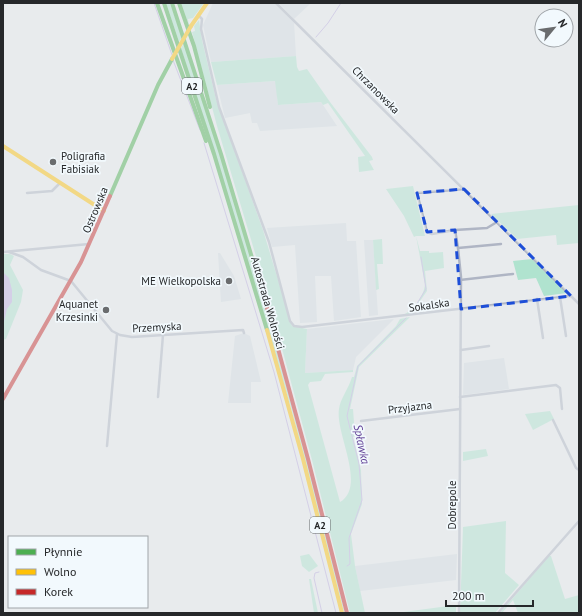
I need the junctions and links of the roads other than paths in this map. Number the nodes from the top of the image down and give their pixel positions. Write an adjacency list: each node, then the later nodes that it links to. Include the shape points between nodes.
1 (157, 3): 10 (main road, via 190,100)
2 (164, 3): 10 (main road, Autostrada Wolności / A2)
3 (172, 3): 8 (main road, Autostrada Wolności / A2)
4 (179, 3): 8 (main road, via 197,57)
5 (207, 3): 7 (main road, Ostrowska)
6 (276, 3): 12 (street, Chrzanowska)
7 (198, 14): 14 (main road, Ostrowska, bridge, via 158,85); 31 (street, Sokalska, via 202,19 201,29 219,107 269,242 290,321 294,326)
8 (213, 127): 50 (main road, Autostrada Wolności / A2, via 266,301)
9 (3, 146): 11 (main road)
10 (219, 170): 49 (main road, Autostrada Wolności / A2, via 297,434)
11 (60, 183): 13 (street, via 52,190); 14 (main road)
12 (464, 189): 15 (street, Chrzanowska); 16 (street, via 417,193 426,232 432,234)
13 (27, 193)
14 (104, 211): 17 (main road, Ostrowska)
15 (497, 222): 16 (street, via 487,228); 27 (street, Chrzanowska)
16 (456, 230): 19 (street, Dobrepole)
17 (90, 244): 20 (street); 26 (main road, Ostrowska)
18 (500, 244): 19 (street)
19 (458, 248): 25 (street, Dobrepole)
20 (24, 251): 22 (street); 23 (street)
21 (3, 252): 22 (street)
22 (9, 252): 23 (street)
23 (23, 258): 26 (street, via 41,270)
24 (513, 274): 25 (street)
25 (460, 280): 31 (street, Dobrepole)
26 (70, 281): 33 (street, Przemyska); 41 (main road, Ostrowska)
27 (571, 296): 28 (street, Sokalska); 30 (street, Chrzanowska)
28 (560, 297): 29 (street, Sokalska); 35 (street)
29 (538, 299): 31 (street, Sokalska); 36 (street)
30 (579, 304)
31 (461, 309): 38 (street, Dobrepole)
32 (244, 333): 34 (street, Przemyska, via 243,330)
33 (117, 334): 34 (street, Przemyska, via 132,337); 46 (street)
34 (163, 335): 39 (street)
35 (566, 336)
36 (543, 338)
37 (489, 346): 38 (street)
38 (461, 350): 40 (street, Dobrepole)
39 (158, 397)
40 (460, 397): 42 (street, Dobrepole); 43 (street, via 556,385 560,388)
41 (3, 399)
42 (460, 409): 45 (street, Przyjazna); 51 (street, Dobrepole)
43 (562, 409)
44 (553, 420): 47 (street)
45 (361, 421)
46 (107, 446)
47 (579, 470)
48 (579, 521): 52 (street)
49 (342, 613)
50 (347, 613)
51 (459, 613)
52 (498, 613)

